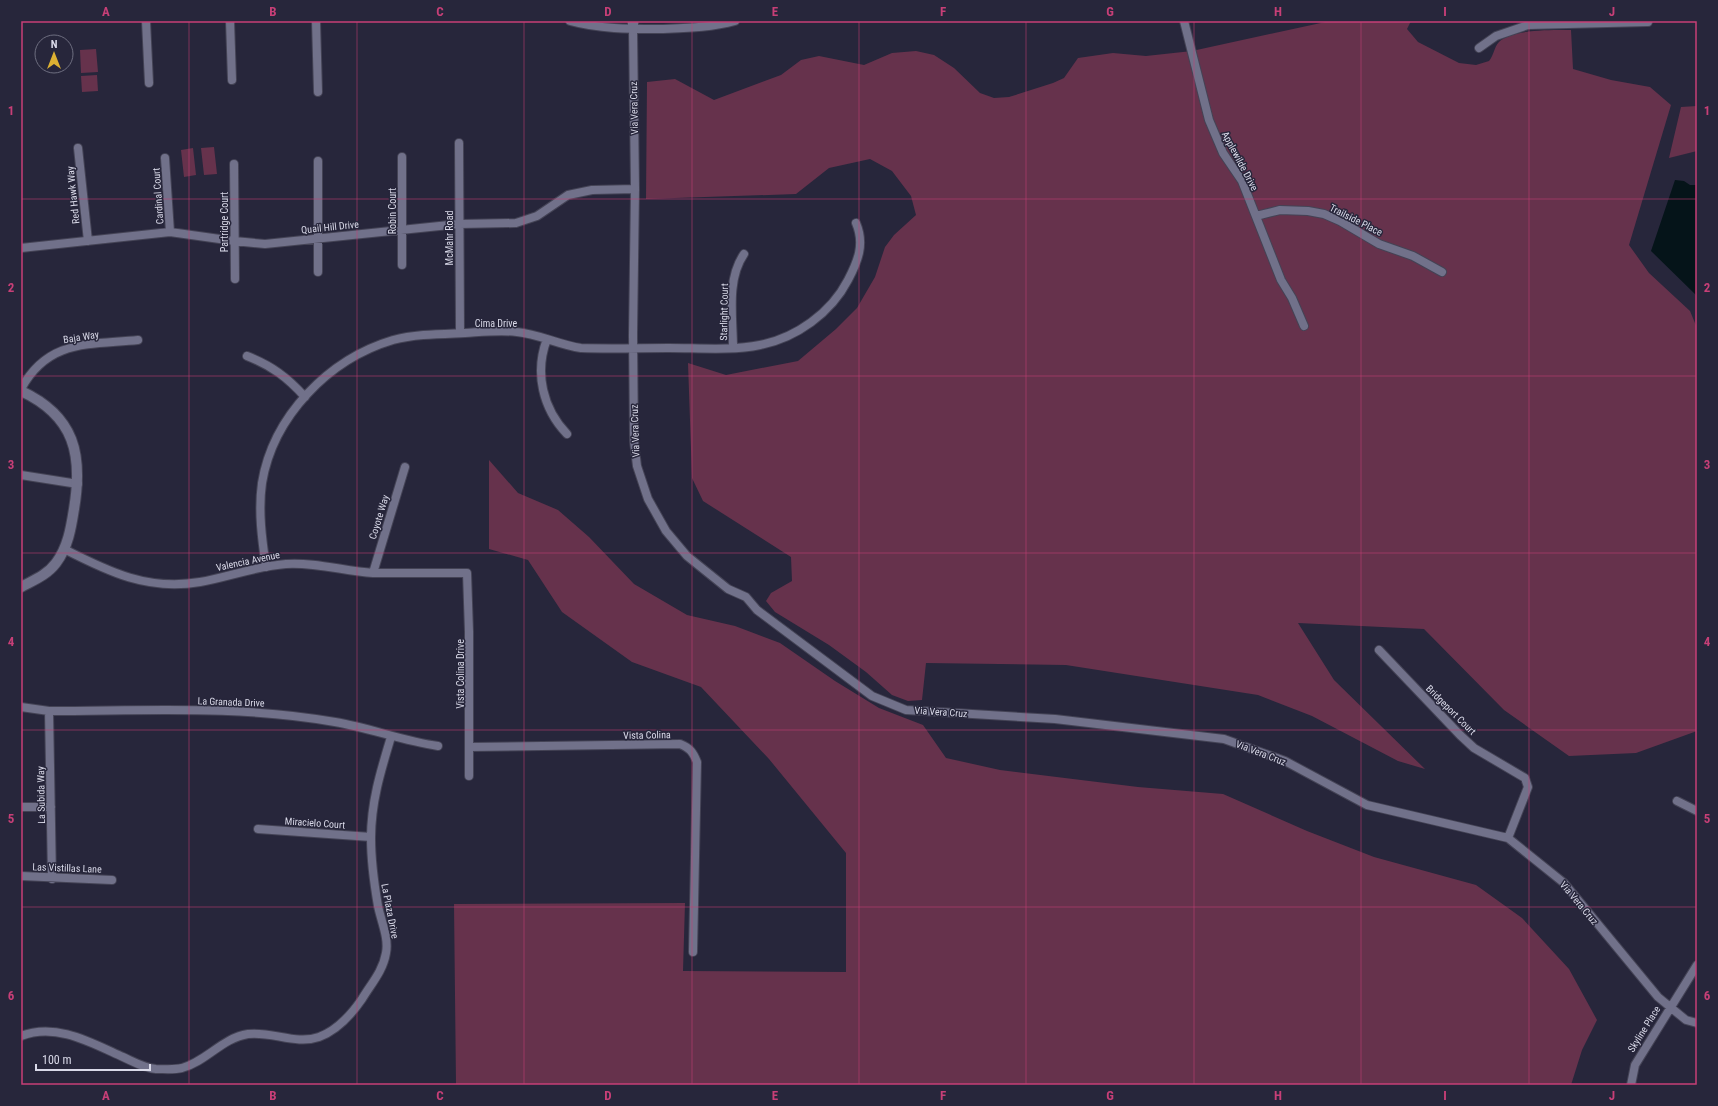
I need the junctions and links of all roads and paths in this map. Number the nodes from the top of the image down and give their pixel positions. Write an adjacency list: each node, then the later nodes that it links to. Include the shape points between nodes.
1 (146, 21): 12 (street)
2 (230, 21): 11 (street)
3 (316, 21): 13 (street)
4 (570, 21): 9 (street, via 590,27)
5 (735, 21): 9 (street, via 695,28)
6 (1184, 21): 21 (street, Applewilde Drive, via 1209,120 1223,153 1242,181)
7 (1570, 22): 8 (street); 10 (street, via 1528,25 1496,36)
8 (1648, 22)
9 (633, 25): 20 (street, Via Vera Cruz)
10 (1479, 48)
11 (232, 80)
12 (149, 83)
13 (318, 92)
14 (459, 144): 23 (street, McMahr Road)
15 (78, 148): 27 (street, Red Hawk Way)
16 (402, 157): 24 (street, Robin Court)
17 (165, 158): 25 (street, Cardinal Court)
18 (318, 161): 26 (street)
19 (234, 164): 28 (street, Partridge Court)
20 (635, 189): 23 (street, Quail Hill Drive, via 592,190 568,195 537,216 516,223); 39 (street, Via Vera Cruz)
21 (1256, 216): 33 (street, Trailside Place, via 1280,210 1324,214 1379,244 1413,256); 35 (street, Applewilde Drive, via 1281,280)
22 (856, 223): 40 (street, Cima Drive, via 861,248 858,262 845,287 828,308 797,332 773,342)
23 (459, 224): 24 (street, Quail Hill Drive); 36 (street, McMahr Road)
24 (402, 229): 26 (street, Quail Hill Drive); 31 (street, Robin Court)
25 (170, 232): 27 (street, Quail Hill Drive); 28 (street, Quail Hill Drive)
26 (318, 238): 28 (street, Quail Hill Drive, via 265,244); 32 (street)
27 (88, 241): 29 (street, Quail Hill Drive)
28 (234, 241): 34 (street, Partridge Court)
29 (21, 248)
30 (744, 254): 40 (street, Starlight Court, via 733,284)
31 (402, 265)
32 (318, 272)
33 (1442, 272)
34 (235, 279)
35 (1304, 326)
36 (460, 333): 37 (street, Cima Drive, via 515,332); 43 (street, Cima Drive, via 421,334 371,348 323,379)
37 (547, 339): 39 (street, Cima Drive, via 565,346 581,348); 44 (street, via 541,374 545,399 550,413)
38 (138, 340): 42 (street, Baja Way, via 59,351 37,365)
39 (633, 348): 40 (street, Cima Drive); 66 (street, Via Vera Cruz, via 636,466 648,499 666,531 687,556 728,589 746,597 757,610 872,696 906,710 1055,719 1224,739 1285,761 1367,805)
40 (733, 348)
41 (247, 356): 43 (street, via 266,363 279,372)
42 (21, 390): 47 (street, via 57,416 72,439 77,454)
43 (305, 397): 49 (street, Cima Drive, via 282,426 262,482 260,504)
44 (567, 434)
45 (405, 467): 50 (street, Coyote Way)
46 (21, 475): 47 (street)
47 (78, 484): 48 (street, via 70,533)
48 (64, 549): 49 (street, Valencia Avenue, via 103,569 132,579 157,583 199,582); 52 (street, via 56,564 42,577)
49 (266, 567): 50 (street, Valencia Avenue, via 309,564)
50 (373, 573): 51 (street, Valencia Avenue)
51 (467, 573): 58 (street, Vista Colina Drive)
52 (21, 587)
53 (1379, 650): 66 (street, Bridgeport Court, via 1470,743 1525,778 1528,786)
54 (21, 707): 55 (street, La Granada Drive)
55 (49, 711): 56 (street, La Granada Drive, via 262,713 335,722); 62 (street, La Subida Way)
56 (391, 736): 57 (street, La Granada Drive, via 414,743); 65 (street, La Plaza Drive, via 375,792)
57 (438, 746)
58 (470, 747): 59 (street, Vista Colina Drive); 70 (street, Vista Colina, via 680,744 688,747 697,762)
59 (469, 776)
60 (1677, 801): 63 (street)
61 (21, 807): 62 (street)
62 (51, 807): 68 (street, La Subida Way)
63 (1697, 811)
64 (258, 829): 65 (street, Miracielo Court)
65 (371, 837): 74 (street, La Plaza Drive, via 372,864 386,939 386,953 380,971 351,1015 332,1031 302,1040 249,1034 223,1043 193,1064 168,1069 140,1065 81,1038 57,1032 44,1031)
66 (1508, 838): 72 (street, Via Vera Cruz, via 1564,884)
67 (21, 876): 68 (street, Las Vistillas Lane)
68 (52, 879): 69 (street, Las Vistillas Lane)
69 (112, 880)
70 (693, 952)
71 (1697, 965): 72 (street, Skyline Place)
72 (1670, 1008): 73 (street, Via Vera Cruz, via 1686,1020); 75 (street, Skyline Place, via 1635,1065)
73 (1697, 1023)
74 (21, 1036)
75 (1631, 1085)

